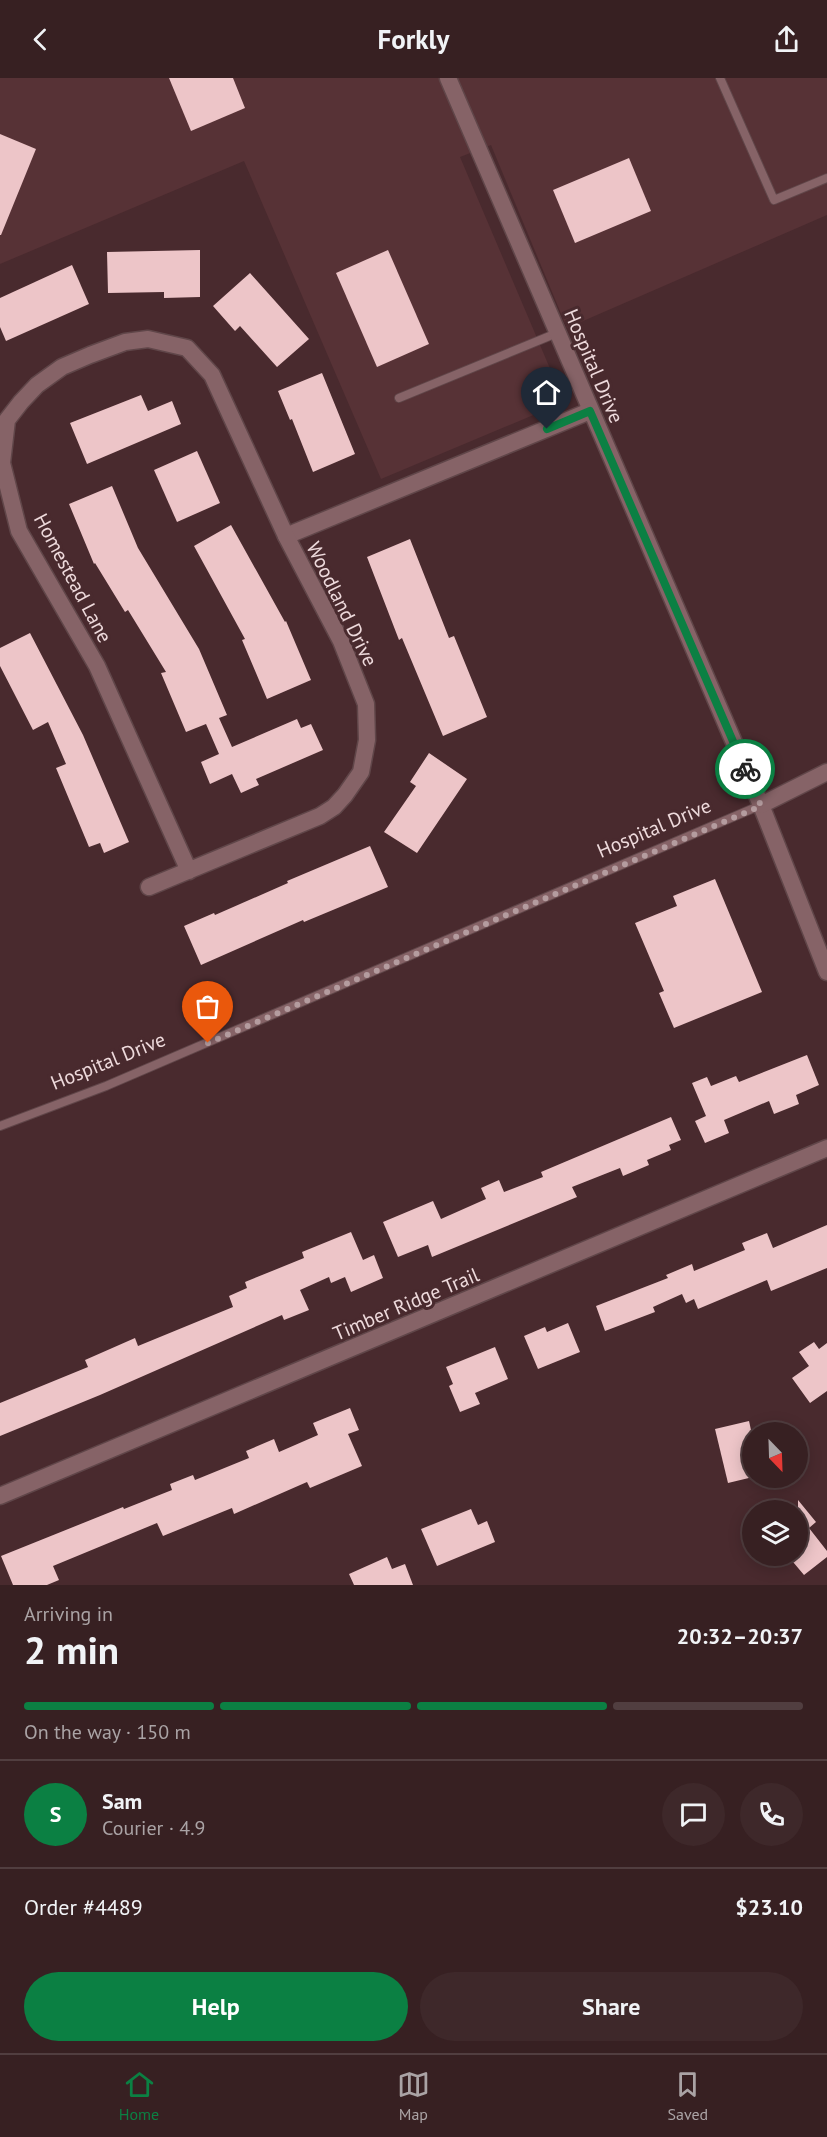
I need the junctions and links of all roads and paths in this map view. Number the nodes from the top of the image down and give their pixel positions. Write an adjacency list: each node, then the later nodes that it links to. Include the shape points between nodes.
1 (448, 78): 4 (street, Hospital Drive)
2 (720, 78): 3 (lane, via 774,200)
3 (827, 178)
4 (557, 333): 5 (lane); 6 (street, Hospital Drive)
5 (399, 398)
6 (590, 411): 8 (street, Woodland Drive); 10 (street, Hospital Drive)
7 (3, 438): 8 (street, Homestead Lane, via 7,420 21,402 62,367 125,342 148,339 187,348 212,375); 11 (street, Homestead Lane, via 2,463 19,531 97,666)
8 (286, 536): 11 (street, Woodland Drive, via 341,641 366,704 368,740 361,772 334,807 320,816)
9 (827, 772): 10 (street)
10 (761, 806): 13 (street); 14 (lane, Hospital Drive, via 106,1086)
11 (189, 871): 12 (street, Woodland Drive)
12 (149, 887)
13 (827, 972)
14 (0, 1126)
15 (827, 1148): 16 (street, Timber Ridge Trail)
16 (0, 1496)

